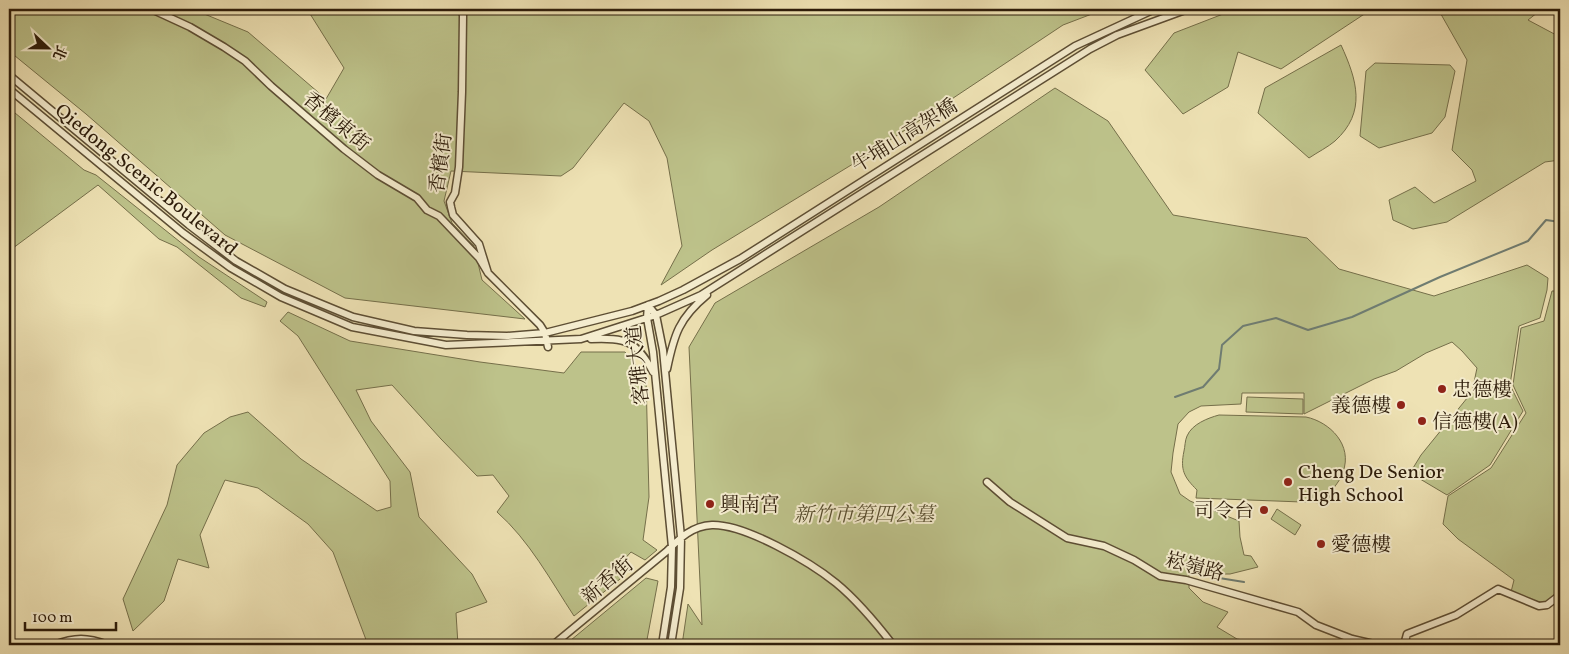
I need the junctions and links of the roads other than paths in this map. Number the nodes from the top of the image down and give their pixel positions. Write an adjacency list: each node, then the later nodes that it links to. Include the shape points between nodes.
1 (151, 9): 9 (street, 香檳東街, via 190,27 245,61 344,149 378,176 417,198 426,210 440,216 479,258)
2 (462, 9): 9 (street, 香檳街, via 459,167 450,202 453,215 479,244)
3 (1155, 9): 7 (street, 牛埔山高架橋, via 1074,46)
4 (1188, 9): 8 (street, 牛埔山高架橋, via 1117,35 1090,49)
5 (9, 75): 14 (street, Qiedong Scenic Boulevard, via 189,225 236,261 285,288 353,316 414,331 507,336)
6 (9, 89): 16 (street, Qiedong Scenic Boulevard, via 183,233 231,268 281,297 352,327 412,340 446,345)
7 (821, 207): 11 (street, Qiedong Scenic Boulevard, via 740,259)
8 (826, 214): 10 (street, Qiedong Scenic Boulevard)
9 (488, 273): 14 (street, 香檳街)
10 (723, 282): 12 (street, Qiedong Scenic Boulevard); 18 (street, via 698,302 678,328)
11 (648, 305): 12 (street, 客雅大道); 13 (street, 客雅大道); 14 (street, Qiedong Scenic Boulevard)
12 (656, 315): 13 (street, Qiedong Scenic Boulevard); 18 (street, 客雅大道)
13 (646, 318): 15 (street, Qiedong Scenic Boulevard); 17 (street, 客雅大道)
14 (545, 333): 16 (street)
15 (581, 339): 16 (street, Qiedong Scenic Boulevard); 17 (street, via 624,340 643,355)
16 (547, 344)
17 (655, 375): 21 (street, 客雅大道)
18 (666, 376): 20 (street, 客雅大道)
19 (987, 482): 29 (street, 崧嶺路, via 1010,502 1068,538 1104,546 1160,576 1186,580 1298,612 1316,625)
20 (681, 537): 21 (street, 新香街); 27 (street, 客雅大道, via 680,588); 28 (street, via 699,527 712,525 750,533 776,546 835,583 866,612)
21 (672, 547): 25 (street, 新香街); 26 (street, 客雅大道, via 671,587)
22 (1560, 595): 30 (street, via 1547,605 1539,606 1498,589 1456,615 1407,634)
23 (54, 645): 24 (street, via 78,638)
24 (108, 645)
25 (552, 645)
26 (662, 645)
27 (671, 645)
28 (893, 645)
29 (1378, 645)
30 (1404, 645)

